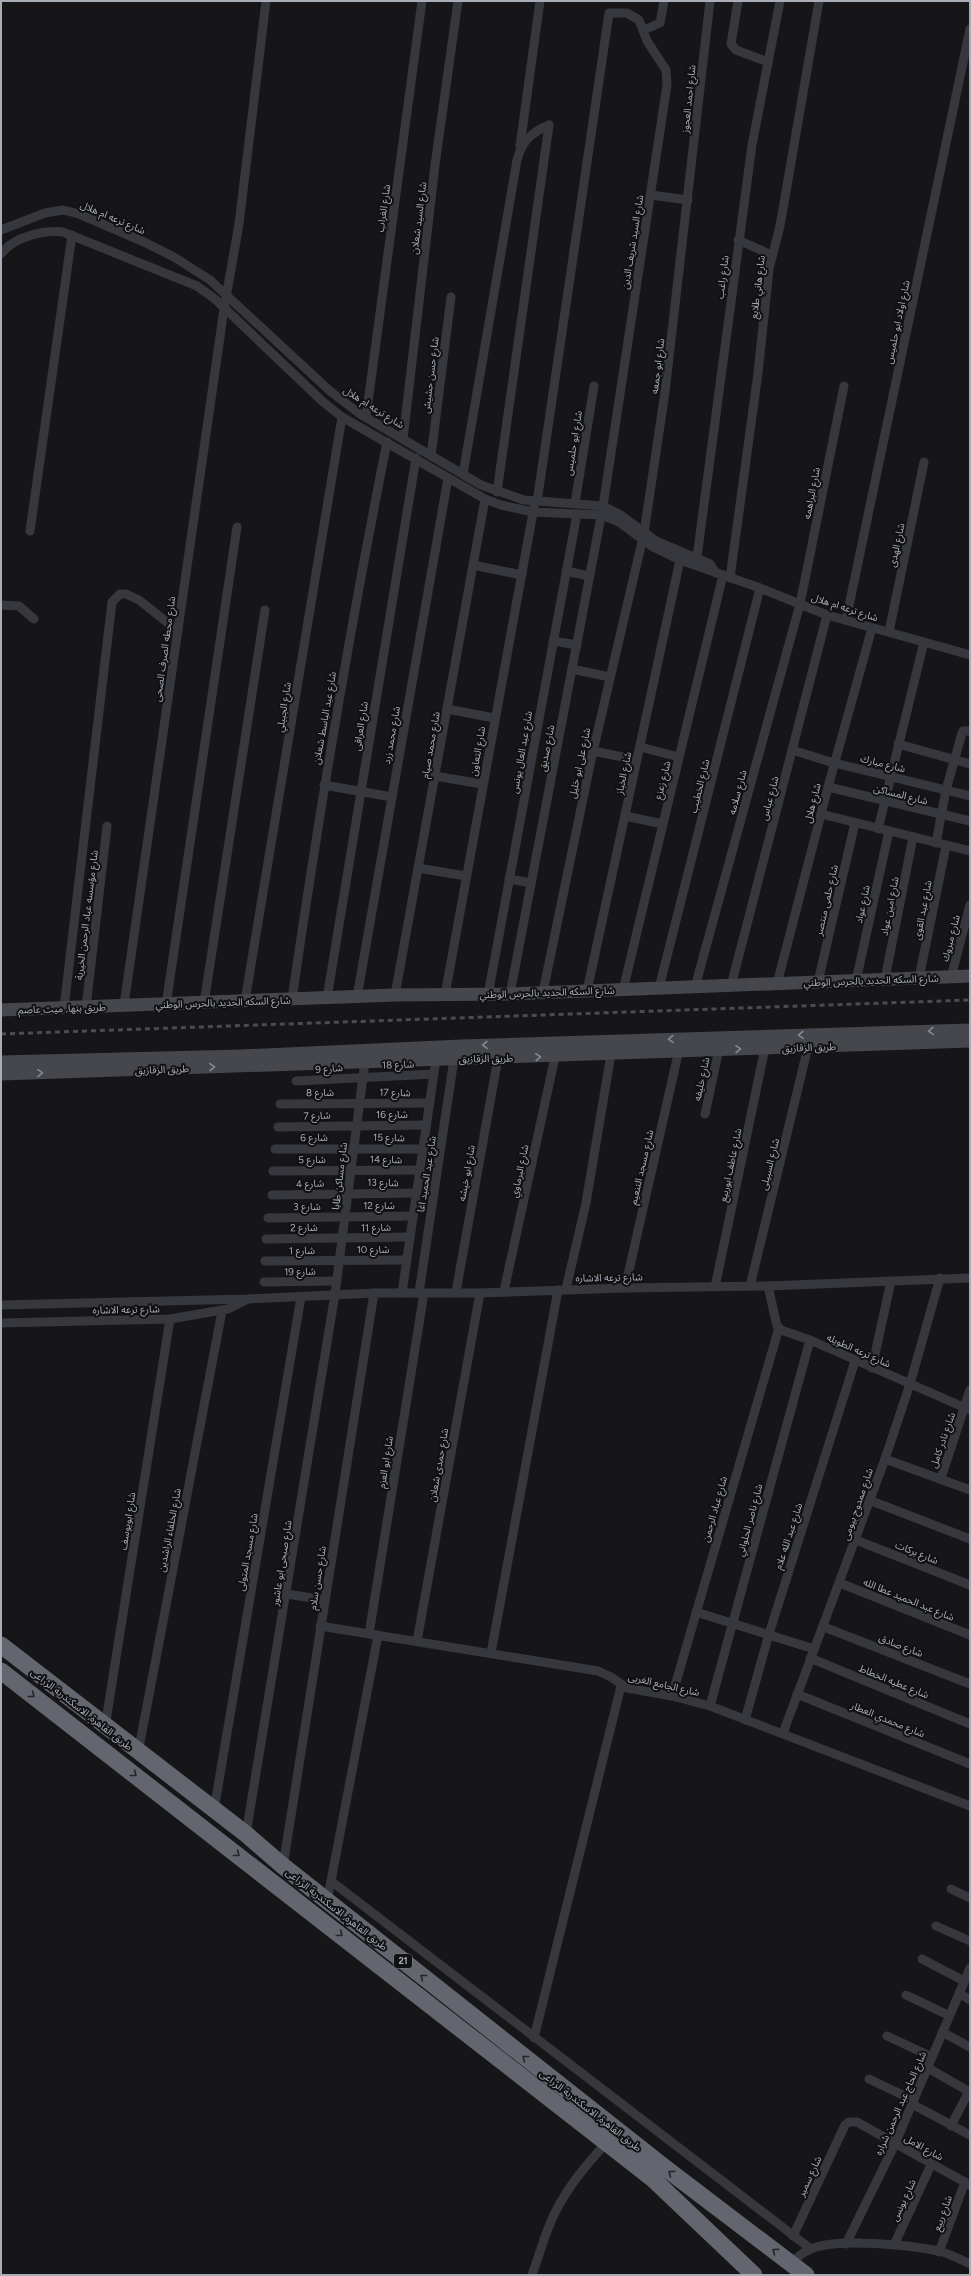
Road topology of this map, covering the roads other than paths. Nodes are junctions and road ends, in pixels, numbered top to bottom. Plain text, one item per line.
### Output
1 (266, 1) edge
2 (422, 1) edge
3 (458, 1) edge
4 (540, 1) edge
5 (664, 1) edge
6 (710, 1) edge
7 (738, 1) edge
8 (780, 1) edge
9 (819, 1) edge
10 (609, 13) joint
11 (970, 29) edge
12 (644, 30) junction
13 (768, 62) junction
14 (520, 149) junction
15 (651, 195) junction
16 (688, 200) junction
17 (1, 230) edge
18 (72, 235) junction
19 (738, 240) junction
20 (1, 254) edge
21 (772, 255) junction
22 (227, 296) junction
23 (451, 297) dead end
24 (224, 309) junction
25 (264, 329) junction
26 (260, 341) junction
27 (594, 386) dead end
28 (844, 386) dead end
29 (342, 417) junction
30 (366, 418) junction
31 (403, 439) junction
32 (387, 442) junction
33 (431, 456) junction
34 (416, 458) junction
35 (924, 462) dead end
36 (463, 474) junction
37 (448, 478) junction
38 (497, 492) junction
39 (485, 499) junction
40 (536, 502) junction
41 (575, 503) junction
42 (603, 511) junction
43 (533, 512) junction
44 (577, 514) junction
45 (237, 527) dead end
46 (30, 531) dead end
47 (643, 536) junction
48 (697, 557) junction
49 (680, 560) junction
50 (473, 565) junction
51 (566, 571) junction
52 (522, 575) junction
53 (723, 575) junction
54 (589, 576) junction
55 (760, 588) junction
56 (800, 604) junction
57 (1, 605) edge
58 (265, 610) dead end
59 (827, 615) junction
60 (34, 619) dead end
61 (846, 620) junction
62 (872, 628) junction
63 (178, 631) junction
64 (889, 632) junction
65 (553, 641) junction
66 (924, 642) junction
67 (577, 645) junction
68 (970, 655) edge
69 (572, 669) junction
70 (610, 676) junction
71 (447, 709) junction
72 (494, 718) junction
73 (970, 731) edge
74 (898, 744) junction
75 (640, 747) junction
76 (792, 750) junction
77 (593, 751) junction
78 (679, 757) junction
79 (637, 760) junction
80 (954, 760) junction
81 (834, 763) junction
82 (970, 764) edge
83 (435, 776) junction
84 (890, 776) junction
85 (482, 784) junction
86 (324, 785) junction
87 (828, 787) junction
88 (946, 790) junction
89 (360, 792) junction
90 (970, 796) edge
91 (392, 797) junction
92 (884, 801) junction
93 (821, 814) junction
94 (941, 815) junction
95 (625, 816) junction
96 (970, 821) edge
97 (855, 823) junction
98 (663, 824) junction
99 (107, 826) dead end
100 (878, 829) junction
101 (889, 831) junction
102 (913, 837) junction
103 (936, 843) junction
104 (946, 846) junction
105 (970, 851) edge
106 (418, 868) junction
107 (466, 876) junction
108 (509, 879) junction
109 (531, 883) junction
110 (970, 905) edge
111 (970, 976) edge
112 (951, 977) junction
113 (919, 978) junction
114 (885, 979) junction
115 (856, 981) junction
116 (818, 982) junction
117 (777, 984) junction
118 (731, 986) junction
119 (694, 987) junction
120 (659, 988) junction
121 (623, 990) junction
122 (587, 991) junction
123 (543, 992) junction
124 (510, 994) junction
125 (395, 995) junction
126 (445, 995) junction
127 (488, 995) junction
128 (357, 997) junction
129 (327, 998) junction
130 (292, 999) junction
131 (245, 1001) junction
132 (204, 1003) junction
133 (124, 1005) junction
134 (166, 1005) junction
135 (86, 1007) junction
136 (64, 1008) junction
137 (1, 1010) edge
138 (970, 1030) edge
139 (970, 1041) edge
140 (808, 1047) junction
141 (765, 1048) junction
142 (719, 1049) junction
143 (679, 1050) junction
144 (611, 1054) junction
145 (459, 1055) junction
146 (555, 1057) junction
147 (498, 1058) junction
148 (436, 1059) junction
149 (365, 1061) junction
150 (1, 1062) edge
151 (1, 1074) edge
152 (434, 1074) junction
153 (363, 1077) junction
154 (296, 1081) dead end
155 (360, 1103) junction
156 (430, 1103) junction
157 (280, 1104) dead end
158 (705, 1114) dead end
159 (357, 1125) junction
160 (426, 1125) junction
161 (278, 1127) dead end
162 (354, 1148) junction
163 (275, 1149) dead end
164 (423, 1149) junction
165 (351, 1170) junction
166 (420, 1170) junction
167 (273, 1171) dead end
168 (348, 1193) junction
169 (416, 1193) junction
170 (272, 1195) dead end
171 (346, 1216) junction
172 (413, 1216) junction
173 (268, 1218) dead end
174 (410, 1237) junction
175 (343, 1238) junction
176 (266, 1239) dead end
177 (340, 1260) junction
178 (407, 1260) junction
179 (265, 1261) dead end
180 (940, 1278) junction
181 (970, 1278) edge
182 (337, 1281) junction
183 (890, 1281) junction
184 (264, 1282) dead end
185 (750, 1286) junction
186 (768, 1286) junction
187 (715, 1287) junction
188 (625, 1288) junction
189 (562, 1289) junction
190 (504, 1291) junction
191 (456, 1292) junction
192 (374, 1293) junction
193 (402, 1293) junction
194 (421, 1293) junction
195 (480, 1293) junction
196 (335, 1294) junction
197 (301, 1297) junction
198 (248, 1299) junction
199 (1, 1305) edge
200 (222, 1311) junction
201 (170, 1319) junction
202 (1, 1323) edge
203 (779, 1328) junction
204 (810, 1340) junction
205 (855, 1361) junction
206 (872, 1368) junction
207 (910, 1384) junction
208 (970, 1390) edge
209 (968, 1409) edge
210 (885, 1459) junction
211 (940, 1478) junction
212 (970, 1490) edge
213 (870, 1500) junction
214 (970, 1539) edge
215 (856, 1540) junction
216 (840, 1583) junction
217 (970, 1585) edge
218 (287, 1594) junction
219 (324, 1600) junction
220 (696, 1612) junction
221 (732, 1623) junction
222 (320, 1626) junction
223 (824, 1627) junction
224 (373, 1634) junction
225 (769, 1634) junction
226 (970, 1635) edge
227 (417, 1641) junction
228 (1, 1645) edge
229 (491, 1653) junction
230 (812, 1654) junction
231 (1, 1670) edge
232 (970, 1684) edge
233 (621, 1686) junction
234 (797, 1694) junction
235 (672, 1696) junction
236 (710, 1706) junction
237 (745, 1720) junction
238 (970, 1724) edge
239 (105, 1727) junction
240 (783, 1733) junction
241 (138, 1753) junction
242 (970, 1764) edge
243 (970, 1806) edge
244 (214, 1810) junction
245 (246, 1834) junction
246 (283, 1866) junction
247 (331, 1881) junction
248 (951, 1889) dead end
249 (970, 1898) edge
250 (327, 1901) junction
251 (936, 1926) dead end
252 (970, 1941) edge
253 (922, 1959) dead end
254 (970, 1968) edge
255 (964, 1981) junction
256 (959, 1994) junction
257 (906, 1995) dead end
258 (970, 2000) edge
259 (948, 2015) junction
260 (942, 2032) junction
261 (886, 2036) dead end
262 (534, 2038) junction
263 (970, 2047) edge
264 (932, 2057) junction
265 (928, 2068) junction
266 (869, 2079) dead end
267 (970, 2092) edge
268 (913, 2102) junction
269 (846, 2125) joint
270 (951, 2126) junction
271 (970, 2135) edge
272 (606, 2143) junction
273 (895, 2144) junction
274 (931, 2165) junction
275 (967, 2184) edge
276 (793, 2236) junction
277 (846, 2244) junction
278 (894, 2245) junction
279 (811, 2249) junction
280 (939, 2252) junction
281 (790, 2263) junction
282 (970, 2264) edge
283 (532, 2275) edge
284 (754, 2275) edge
285 (806, 2275) edge

1 - 22 street, شارع محطه الصرف الصحى
2 - 30 street, شارع الغراب
3 - 31 street, شارع السيد شعلان
4 - 14 street
5 - 12 street
6 - 16 street, شارع احمد العجوز
7 - 13 street
8 - 13 street, شارع راغب
9 - 21 street, شارع هاني طلايع
10 - 12 street, شارع السيد شريف الدين
10 - 40 street, شارع التعاون
11 - 61 street, شارع اولاد ابو حلميس
12 - 15 street, شارع السيد شريف الدين
13 - 19 street, شارع راغب
14 - 36 street
14 - 38 street
15 - 16 street
15 - 42 street, شارع السيد شريف الدين
16 - 47 street, شارع ابو جمعه
17 - 22 street, شارع ترعه ام هلال
18 - 20 street, شارع ترعه ام هلال
18 - 24 street, شارع ترعه ام هلال
18 - 46 street
19 - 21 street
19 - 48 street, شارع راغب
21 - 53 street, شارع هاني طلايع
22 - 24 street, شارع محطه الصرف الصحى
22 - 25 street, شارع ترعه ام هلال
23 - 33 street, شارع حسن حشيش
24 - 26 street, شارع ترعه ام هلال
24 - 63 street, شارع محطه الصرف الصحى
25 - 26 street
25 - 30 street, شارع ترعه ام هلال
26 - 29 street, شارع ترعه ام هلال
27 - 41 street, شارع ابو حلميس
28 - 56 street, شارع البراهمه
29 - 32 street, شارع ترعه ام هلال
29 - 131 street, شارع الجبيلي
30 - 31 street, شارع ترعه ام هلال
31 - 33 street, شارع ترعه ام هلال
32 - 34 street, شارع ترعه ام هلال
32 - 86 street, شارع عبد الباسط شعلان
33 - 36 street, شارع ترعه ام هلال
34 - 37 street, شارع ترعه ام هلال
34 - 89 street, شارع العراقى
35 - 64 street, شارع الهدى
36 - 38 street, شارع ترعه ام هلال
37 - 39 street, شارع ترعه ام هلال
37 - 91 street, شارع محمد زرد
38 - 40 street, شارع ترعه ام هلال
39 - 43 street, شارع ترعه ام هلال
39 - 50 street, شارع محمد صيام
40 - 41 street, شارع ترعه ام هلال
40 - 43 street, شارع التعاون
41 - 42 street, شارع ترعه ام هلال
42 - 44 street, شارع ترعه ام هلال
42 - 47 street, شارع ترعه ام هلال
42 - 54 street, شارع صديق
43 - 44 street, شارع ترعه ام هلال
43 - 52 street, شارع التعاون
44 - 51 street, شارع عبد العال يونس
45 - 134 street
47 - 48 street, شارع ترعه ام هلال
47 - 49 street, شارع ترعه ام هلال
47 - 70 street, شارع على ابو خليل
48 - 53 street, شارع ترعه ام هلال
49 - 53 street, شارع ترعه ام هلال
49 - 75 street, شارع الخباز
50 - 52 street
50 - 71 street, شارع محمد صيام
51 - 54 street
51 - 65 street, شارع عبد العال يونس
52 - 72 street, شارع التعاون
53 - 55 street, شارع ترعه ام هلال
53 - 78 street, شارع زعزع
54 - 67 street, شارع صديق
55 - 56 street, شارع ترعه ام هلال
55 - 120 street, شارع الخطيب
56 - 59 street, شارع ترعه ام هلال
56 - 119 street, شارع سلامه
57 - 60 street
58 - 132 street
59 - 61 street, شارع ترعه ام هلال
59 - 76 street, شارع عباس
61 - 62 street, شارع ترعه ام هلال
62 - 64 street, شارع ترعه ام هلال
62 - 81 street, شارع هلال
63 - 133 street, شارع محطه الصرف الصحى
63 - 136 street
64 - 66 street, شارع ترعه ام هلال
65 - 67 street
65 - 108 street, شارع عبد العال يونس
66 - 68 street, شارع ترعه ام هلال
66 - 74 street
67 - 69 street, شارع صديق
69 - 70 street
69 - 109 street, شارع صديق
70 - 77 street, شارع على ابو خليل
71 - 72 street
71 - 83 street, شارع محمد صيام
72 - 85 street, شارع التعاون
73 - 80 street
74 - 80 street
74 - 84 street
75 - 78 street
75 - 79 street, شارع الخباز
76 - 81 street, شارع مبارك
76 - 118 street, شارع عباس
77 - 79 street
77 - 123 street, شارع على ابو خليل
78 - 98 street, شارع زعزع
79 - 95 street, شارع الخباز
80 - 82 street
80 - 88 street
81 - 84 street, شارع مبارك
81 - 87 street, شارع هلال
83 - 85 street
83 - 106 street, شارع محمد صيام
84 - 88 street, شارع مبارك
84 - 92 street
85 - 107 street, شارع التعاون
86 - 89 street
86 - 130 street, شارع عبد الباسط شعلان
87 - 92 street, شارع المساكن
87 - 93 street, شارع هلال
88 - 90 street, شارع مبارك
88 - 94 street
89 - 91 street
89 - 129 street, شارع العراقى
91 - 128 street, شارع محمد زرد
92 - 94 street, شارع المساكن
92 - 100 street
93 - 97 street
93 - 117 street, شارع هلال
94 - 96 street, شارع المساكن
94 - 103 street
95 - 98 street
95 - 122 street, شارع الخباز
97 - 100 street
97 - 116 street, شارع حلمى منتصر
98 - 121 street, شارع زعزع
99 - 135 street, شارع مؤسسه عباد الرحمن الخيرية
100 - 101 street
101 - 102 street
101 - 115 street, شارع عواد
102 - 103 street
102 - 114 street, شارع امين عواد
103 - 104 street
104 - 105 street
104 - 113 street, شارع عبد القوى
106 - 107 street
106 - 125 street, شارع محمد صيام
107 - 126 street, شارع التعاون
108 - 109 street
108 - 127 street, شارع عبد العال يونس
109 - 124 street, شارع صديق
110 - 112 street, شارع مبروك
111 - 112 main road, شارع السكه الحديد بالحرس الوطني
112 - 113 main road, شارع السكه الحديد بالحرس الوطني
113 - 114 main road, شارع السكه الحديد بالحرس الوطني
114 - 115 main road, شارع السكه الحديد بالحرس الوطني
115 - 116 main road, شارع السكه الحديد بالحرس الوطني
116 - 117 main road, شارع السكه الحديد بالحرس الوطني
117 - 118 main road, شارع السكه الحديد بالحرس الوطني
118 - 119 main road, شارع السكه الحديد بالحرس الوطني
119 - 120 main road, شارع السكه الحديد بالحرس الوطني
120 - 121 main road, شارع السكه الحديد بالحرس الوطني
121 - 122 main road, شارع السكه الحديد بالحرس الوطني
122 - 123 main road, شارع السكه الحديد بالحرس الوطني
123 - 124 main road, شارع السكه الحديد بالحرس الوطني
124 - 127 main road, شارع السكه الحديد بالحرس الوطني
125 - 126 main road, شارع السكه الحديد بالحرس الوطني
125 - 128 main road, شارع السكه الحديد بالحرس الوطني
126 - 127 main road, شارع السكه الحديد بالحرس الوطني
128 - 129 main road, شارع السكه الحديد بالحرس الوطني
129 - 130 main road, شارع السكه الحديد بالحرس الوطني
130 - 131 main road, شارع السكه الحديد بالحرس الوطني
131 - 132 main road, شارع السكه الحديد بالحرس الوطني
132 - 134 main road, شارع السكه الحديد بالحرس الوطني
133 - 134 main road, شارع السكه الحديد بالحرس الوطني
133 - 135 main road, طريق بنها, ميت عاصم
135 - 136 main road, طريق بنها, ميت عاصم
136 - 137 main road, طريق بنها, ميت عاصم
138 -> 145 main road, طريق الزقازيق
139 - 140 main road, طريق الزقازيق
140 - 141 main road, طريق الزقازيق
140 - 185 street, شارع السبيلى
142 -> 141 main road, طريق الزقازيق
141 - 187 street, شارع عاطف ابوربيع
142 - 143 main road, طريق الزقازيق
142 - 158 street, شارع خليفه
143 - 144 main road, طريق الزقازيق
143 - 188 street, شارع مسجد التنعيم
144 - 146 main road, طريق الزقازيق
144 - 189 street
145 - 147 main road, طريق الزقازيق
145 - 148 main road, طريق الزقازيق
145 - 150 main road, طريق الزقازيق
145 - 194 street, شارع عبد الحميد اغا
147 -> 146 main road, طريق الزقازيق
146 - 190 street, شارع البرماوي
147 - 191 street, شارع ابو خيشه
148 - 149 main road, طريق الزقازيق
148 - 152 street
151 -> 149 main road, طريق الزقازيق
149 - 153 street, شارع مساكن طابا
152 - 153 street, شارع 18
152 - 156 street
153 - 154 street, شارع 9
153 - 155 street, شارع مساكن طابا
155 - 156 street, شارع 17
155 - 157 street, شارع 8
155 - 159 street, شارع مساكن طابا
156 - 160 street
159 - 160 street, شارع 16
159 - 161 street, شارع 7
159 - 162 street, شارع مساكن طابا
160 - 164 street
162 - 163 street, شارع 6
162 - 164 street, شارع 15
162 - 165 street, شارع مساكن طابا
164 - 166 street
165 - 166 street, شارع 14
165 - 167 street, شارع 5
165 - 168 street, شارع مساكن طابا
166 - 169 street
168 - 169 street, شارع 13
168 - 170 street, شارع 4
168 - 171 street, شارع مساكن طابا
169 - 172 street
171 - 172 street, شارع 12
171 - 173 street, شارع 3
171 - 175 street, شارع مساكن طابا
172 - 174 street
174 - 175 street, شارع 11
174 - 178 street
175 - 176 street, شارع 2
175 - 177 street, شارع مساكن طابا
177 - 178 street, شارع 10
177 - 179 street, شارع 1
177 - 182 street, شارع مساكن طابا
178 - 193 street
180 - 181 street, شارع ترعه الاشاره
180 - 183 street, شارع ترعه الاشاره
180 - 207 street, شارع ممدوح بيومى
182 - 184 street, شارع 19
182 - 196 street, شارع مساكن طابا
183 - 186 street, شارع ترعه الاشاره
183 - 206 street
185 - 186 street, شارع ترعه الاشاره
185 - 187 street, شارع ترعه الاشاره
186 - 203 street
187 - 188 street, شارع ترعه الاشاره
188 - 189 street, شارع ترعه الاشاره
189 - 190 street, شارع ترعه الاشاره
189 - 229 street
190 - 195 street, شارع ترعه الاشاره
191 - 194 street, شارع ترعه الاشاره
191 - 195 street, شارع ترعه الاشاره
192 - 193 street, شارع ترعه الاشاره
192 - 196 street, شارع ترعه الاشاره
192 - 219 street, شارع حسن سلام
193 - 194 street, شارع ترعه الاشاره
194 - 224 street, شارع ابو العزم
195 - 227 street, شارع حمدى شعلان
196 - 197 street, شارع ترعه الاشاره
196 - 218 street, شارع صبحى ابو عاشور
197 - 198 street, شارع ترعه الاشاره
197 - 244 street, شارع مسجد المتولى
198 - 199 street, شارع ترعه الاشاره
198 - 200 street, شارع ترعه الاشاره
200 - 201 street, شارع ترعه الاشاره
200 - 241 street, شارع الخلفاء الراشدين
201 - 202 street, شارع ترعه الاشاره
201 - 239 street, شارع ابويوسف
203 - 204 street, شارع ترعه الطويله
203 - 220 street, شارع عباد الرحمن
204 - 205 street, شارع ترعه الطويله
204 - 221 street, شارع ناصر الحلواني
205 - 206 street, شارع ترعه الطويله
205 - 225 street, شارع عبد الله علام
206 - 207 street, شارع ترعه الطويله
207 - 209 street, شارع ترعه الطويله
207 - 210 street, شارع ممدوح بيومى
208 - 209 street, شارع نادر كامل
209 - 211 street, شارع نادر كامل
210 - 211 street
210 - 213 street, شارع ممدوح بيومى
211 - 212 street
213 - 214 street
213 - 215 street, شارع ممدوح بيومى
215 - 216 street, شارع ممدوح بيومى
215 - 217 street, شارع بركات
216 - 223 street, شارع ممدوح بيومى
216 - 226 street, شارع عبد الحميد عطا الله
218 - 219 street
218 - 245 street, شارع صبحى ابو عاشور
219 - 222 street, شارع حسن سلام
220 - 221 street, شارع عطيه الخطاط
220 - 235 street, شارع عباد الرحمن
221 - 225 street, شارع عطيه الخطاط
221 - 236 street, شارع ناصر الحلواني
222 - 224 street, شارع الجامع الغربى
222 - 246 street, شارع حسن سلام
223 - 230 street, شارع ممدوح بيومى
223 - 232 street, شارع صادق
224 - 227 street, شارع الجامع الغربى
224 - 247 street, شارع ابو العزم
225 - 230 street, شارع عطيه الخطاط
225 - 237 street, شارع عبد الله علام
227 - 229 street, شارع الجامع الغربى
228 - 239 highway, طريق القاهرة, الاسكندرية الزراعى / 21
229 - 233 street, شارع الجامع الغربى
230 - 234 street, شارع ممدوح بيومى
230 - 238 street, شارع عطيه الخطاط
231 -> 272 highway, طريق القاهرة, الاسكندرية الزراعى / 21
233 - 235 street, شارع الجامع الغربى
233 - 262 street
234 - 240 street, شارع ممدوح بيومى
234 - 242 street, شارع محمدي العطار
235 - 236 street, شارع الجامع الغربى
236 - 237 street, شارع الجامع الغربى
237 - 240 street, شارع الجامع الغربى
239 - 241 highway, طريق القاهرة, الاسكندرية الزراعى / 21
240 - 243 street, شارع الجامع الغربى
241 - 244 highway, طريق القاهرة, الاسكندرية الزراعى / 21
244 - 245 highway, طريق القاهرة, الاسكندرية الزراعى / 21
245 - 246 highway, طريق القاهرة, الاسكندرية الزراعى / 21
246 - 250 highway, طريق القاهرة, الاسكندرية الزراعى / 21
247 - 250 street, شارع ابو العزم
247 - 262 street
248 - 249 street
281 -> 250 highway, طريق القاهرة, الاسكندرية الزراعى / 21
251 - 252 street
253 - 255 street
254 - 255 street, شارع الحاج عبد الرحمن شراره
255 - 256 street, شارع الحاج عبد الرحمن شراره
256 - 258 street
256 - 259 street, شارع الحاج عبد الرحمن شراره
257 - 259 street
259 - 260 street, شارع الحاج عبد الرحمن شراره
260 - 263 street
260 - 264 street, شارع الحاج عبد الرحمن شراره
261 - 264 street
262 - 276 street
264 - 265 street, شارع الحاج عبد الرحمن شراره
265 - 267 street
265 - 268 street, شارع الحاج عبد الرحمن شراره
266 - 268 street
267 - 270 street
268 - 270 street
268 - 273 street, شارع الحاج عبد الرحمن شراره
269 - 273 street, شارع الامل
269 - 276 street, شارع سمير
270 - 271 street
272 - 283 street
272 - 284 highway, طريق القاهرة, الاسكندرية الزراعى / 21
273 - 274 street, شارع الامل
273 - 277 street, شارع الحاج عبد الرحمن شراره
274 - 275 street, شارع الامل
274 - 278 street, شارع يونس
275 - 280 street, شارع ربيع
276 - 279 street
277 - 278 street
277 - 279 street
278 - 280 street
279 - 281 street
280 - 282 street
281 - 285 highway, طريق القاهرة, الاسكندرية الزراعى / 21

